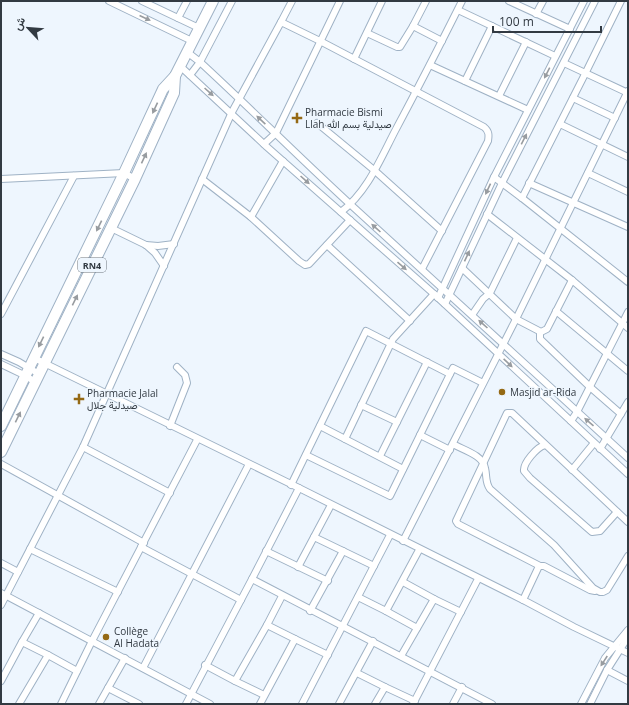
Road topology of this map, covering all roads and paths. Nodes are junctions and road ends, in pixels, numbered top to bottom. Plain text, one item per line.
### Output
1 (109, 1) edge
2 (142, 1) edge
3 (187, 1) edge
4 (212, 1) edge
5 (232, 1) edge
6 (292, 1) edge
7 (340, 1) edge
8 (382, 1) edge
9 (426, 1) edge
10 (462, 1) edge
11 (509, 1) edge
12 (543, 1) edge
13 (584, 1) edge
14 (595, 1) edge
15 (621, 1) edge
16 (458, 10) junction
17 (536, 14) junction
18 (178, 18) junction
19 (281, 22) junction
20 (413, 26) junction
21 (492, 26) junction
22 (198, 28) junction
23 (570, 29) junction
24 (367, 33) junction
25 (192, 41) junction
26 (320, 41) junction
27 (442, 41) junction
28 (526, 42) junction
29 (187, 52) junction
30 (555, 56) junction
31 (354, 59) junction
32 (200, 62) junction
33 (564, 63) junction
34 (430, 65) junction
35 (180, 66) junction
36 (585, 74) junction
37 (190, 75) junction
38 (175, 76) junction
39 (465, 81) junction
40 (416, 92) junction
41 (628, 92) edge
42 (499, 96) junction
43 (573, 98) junction
44 (239, 99) junction
45 (528, 110) junction
46 (232, 112) junction
47 (614, 118) junction
48 (317, 123) dead end
49 (560, 124) junction
50 (276, 133) junction
51 (264, 144) junction
52 (601, 145) junction
53 (628, 157) edge
54 (283, 161) junction
55 (374, 170) junction
56 (124, 173) junction
57 (588, 174) junction
58 (74, 176) junction
59 (494, 177) junction
60 (135, 178) junction
61 (1, 179) edge
62 (202, 179) junction
63 (502, 183) junction
64 (529, 183) junction
65 (628, 192) edge
66 (522, 198) junction
67 (573, 202) junction
68 (350, 204) junction
69 (341, 212) junction
70 (487, 214) junction
71 (251, 217) junction
72 (350, 220) junction
73 (628, 227) edge
74 (111, 228) junction
75 (561, 228) junction
76 (442, 231) junction
77 (517, 238) junction
78 (174, 244) junction
79 (146, 245) junction
80 (327, 245) junction
81 (546, 260) junction
82 (164, 266) junction
83 (462, 268) junction
84 (422, 270) junction
85 (572, 280) junction
86 (628, 282) edge
87 (443, 288) junction
88 (490, 293) junction
89 (450, 294) junction
90 (436, 296) junction
91 (445, 304) junction
92 (556, 311) junction
93 (628, 312) edge
94 (1, 314) edge
95 (472, 315) junction
96 (516, 318) junction
97 (410, 321) junction
98 (623, 323) junction
99 (628, 328) edge
100 (540, 332) junction
101 (391, 343) junction
102 (504, 343) junction
103 (1, 354) edge
104 (498, 354) junction
105 (607, 354) junction
106 (427, 362) junction
107 (44, 363) junction
108 (1, 364) edge
109 (176, 366) dead end
110 (30, 367) junction
111 (628, 371) edge
112 (450, 374) junction
113 (37, 378) junction
114 (483, 383) junction
115 (590, 387) junction
116 (107, 394) junction
117 (628, 402) edge
118 (361, 405) junction
119 (577, 412) junction
120 (621, 414) junction
121 (571, 421) junction
122 (397, 422) junction
123 (1, 426) edge
124 (170, 426) junction
125 (320, 426) junction
126 (420, 435) junction
127 (607, 438) junction
128 (345, 439) junction
129 (198, 440) junction
130 (594, 443) junction
131 (545, 446) junction
132 (82, 447) junction
133 (452, 447) junction
134 (600, 449) junction
135 (1, 452) edge
136 (306, 455) junction
137 (380, 456) junction
138 (628, 458) edge
139 (483, 462) junction
140 (1, 464) edge
141 (249, 464) junction
142 (403, 469) junction
143 (572, 470) junction
144 (628, 474) edge
145 (291, 485) junction
146 (298, 488) junction
147 (170, 493) junction
148 (58, 495) junction
149 (331, 505) junction
150 (617, 512) junction
151 (628, 522) edge
152 (390, 535) junction
153 (314, 537) junction
154 (403, 542) junction
155 (142, 545) junction
156 (30, 549) junction
157 (420, 550) junction
158 (266, 551) junction
159 (343, 552) junction
160 (628, 556) edge
161 (1, 563) edge
162 (374, 566) junction
163 (540, 566) junction
164 (298, 567) junction
165 (18, 572) junction
166 (192, 574) junction
167 (478, 579) junction
168 (252, 580) junction
169 (328, 581) junction
170 (402, 582) junction
171 (597, 591) junction
172 (118, 592) junction
173 (4, 594) edge
174 (282, 596) junction
175 (358, 597) junction
176 (434, 599) junction
177 (241, 600) junction
178 (522, 600) junction
179 (1, 605) edge
180 (310, 611) junction
181 (386, 611) junction
182 (461, 612) junction
183 (38, 613) junction
184 (266, 625) junction
185 (342, 627) junction
186 (417, 628) junction
187 (628, 630) edge
188 (628, 637) edge
189 (295, 639) junction
190 (92, 641) junction
191 (373, 641) junction
192 (22, 642) junction
193 (617, 648) junction
194 (628, 653) edge
195 (328, 654) junction
196 (48, 655) junction
197 (401, 656) junction
198 (124, 658) junction
199 (205, 665) junction
200 (143, 668) junction
201 (607, 670) junction
202 (77, 671) junction
203 (431, 672) junction
204 (357, 673) junction
205 (1, 681) edge
206 (234, 681) junction
207 (628, 681) edge
208 (385, 686) junction
209 (462, 687) junction
210 (108, 688) junction
211 (191, 693) junction
212 (264, 695) junction
213 (414, 702) edge
214 (19, 704) edge
215 (61, 704) edge
216 (99, 704) edge
217 (139, 704) edge
218 (186, 704) edge
219 (210, 704) edge
220 (260, 704) edge
221 (302, 704) edge
222 (339, 704) edge
223 (375, 704) edge
224 (453, 704) edge
225 (492, 704) edge
226 (581, 704) edge
227 (590, 704) edge

1 -> 25 street
2 - 18 street
3 - 18 street
4 - 22 main road, RN4
5 - 32 street
6 - 19 street
7 - 26 street
8 - 24 street
9 - 20 street
10 - 16 street
11 - 17 street
12 - 17 street
13 - 23 street
14 - 33 street
15 - 36 street
16 - 21 street
16 - 27 street
17 - 23 street
18 - 22 street
19 - 26 street
19 - 44 street
20 - 24 street
20 - 27 street
21 - 28 street
21 - 39 street
22 - 25 main road, RN4
23 - 30 street
24 - 31 street
25 - 29 main road, RN4
26 - 31 street
26 - 50 street
27 - 34 street
28 - 30 street
28 - 42 street
29 - 32 street
29 - 35 main road, RN4
30 -> 45 street
31 - 40 street
32 - 37 street
32 - 44 street
33 - 36 street
63 -> 33 street
34 - 39 street
34 - 40 street
35 - 37 street
35 - 38 main road, RN4
36 - 41 street
36 - 43 street
37 -> 46 street
38 -> 56 main road, RN4
60 -> 38 main road, RN4
39 - 42 street
40 - 55 street
40 - 76 street
41 - 47 street
42 - 45 street
43 - 47 street
43 - 49 street
44 - 46 street
50 -> 44 street
45 - 59 street
46 - 51 street
46 - 62 street
47 - 52 street
48 - 55 street
49 - 52 street
49 - 64 street
50 - 51 street
50 - 68 street
51 - 54 street
52 - 53 street
52 - 57 street
54 -> 69 street
54 - 71 street
55 - 68 street
55 - 76 street
56 - 58 street
56 - 60 street
56 -> 110 main road, RN4
57 - 65 street
57 - 67 street
58 - 61 street
58 - 94 street
59 - 63 street
59 -> 87 street
60 - 74 main road, RN4
62 - 71 street
62 - 78 street
63 - 66 street
63 - 70 street
64 - 66 street
64 - 67 street
66 - 75 street
67 - 73 street
67 - 75 street
68 - 69 street
84 -> 68 street
69 - 72 street
70 - 77 street
83 -> 70 street
71 - 80 street
72 - 80 street
72 -> 90 street
74 - 79 street
107 -> 74 main road, RN4
75 - 81 street
75 - 86 street
76 - 84 street
77 - 81 street
77 - 88 street
78 - 79 street
78 - 82 street
79 - 82 street
80 - 97 street
81 - 85 street
81 - 96 street
82 - 116 street
83 - 88 street
83 - 89 street
84 - 87 street
85 - 92 street
85 - 98 street
87 - 89 street
87 - 90 street
88 - 95 street
88 - 96 street
89 - 91 street
89 - 95 street
90 - 91 street
90 - 97 street
91 - 104 street
92 - 100 street
92 - 105 street
93 - 98 street
102 -> 95 street
96 - 100 street
96 - 102 street
97 - 101 street
98 - 99 street
98 - 105 street
100 - 115 street
101 - 106 street
101 - 118 street
101 - 125 street
102 - 104 street
102 - 119 street
103 - 110 street
104 - 114 street
104 -> 121 street
105 - 111 street
105 - 115 street
106 - 112 street
106 - 122 street
107 - 110 street
107 - 113 main road, RN4
107 - 116 street
108 - 110 street
109 - 124 street
110 - 113 street
110 - 123 main road, RN4
112 - 114 street
112 - 126 street
135 -> 113 main road, RN4
114 - 133 street
115 - 119 street
115 - 120 street
116 - 124 street
116 - 132 street
117 - 120 street
118 - 122 street
118 - 128 street
119 - 121 street
127 -> 119 street
120 - 127 street
121 - 130 street
122 - 137 street
124 - 129 street
125 - 128 street
125 - 136 street
126 - 133 street
126 - 142 street
127 - 134 street
127 - 138 street
128 - 137 street
129 - 141 street
129 - 147 street
130 - 134 street
130 - 143 street
131 - 139 street
131 - 143 street
131 - 150 street
132 - 147 street
132 - 148 street
133 - 139 street
133 - 154 street
134 - 144 street
136 - 142 street
136 - 145 street
137 - 142 street
139 - 163 street
139 - 171 street
140 - 148 street
141 - 145 street
141 - 166 street
143 - 150 street
145 - 146 street
146 - 149 street
146 - 158 street
147 - 155 street
148 - 155 street
148 - 156 street
149 - 152 street
149 - 153 street
150 - 151 street
152 - 154 street
152 - 162 street
153 - 159 street
153 - 164 street
154 - 157 street
155 - 166 street
155 - 172 street
156 - 165 street
156 - 172 street
157 - 167 street
157 - 170 street
158 - 164 street
158 - 168 street
159 - 162 street
159 - 169 street
160 - 171 street
161 - 165 street
162 - 175 street
163 - 171 street
163 - 178 street
164 - 169 street
165 - 173 street
166 - 177 street
166 - 200 street
167 - 178 street
167 - 182 street
168 - 174 street
168 - 177 street
169 - 180 street
170 - 176 street
170 - 181 street
172 - 190 street
173 - 179 street
173 - 183 street
174 - 180 street
174 - 184 street
175 - 181 street
175 - 185 street
176 - 182 street
176 - 186 street
177 - 199 street
178 - 193 street
180 - 185 street
181 - 186 street
182 - 203 street
183 - 190 street
183 - 192 street
184 - 189 street
184 - 206 street
185 - 191 street
185 - 195 street
186 - 197 street
187 - 193 street
188 - 193 street
189 - 195 street
189 - 212 street
190 - 198 street
190 - 202 street
191 - 197 street
191 - 204 street
192 - 196 street
192 - 205 street
193 - 194 street
193 - 201 street
193 -> 226 street
195 - 221 street
196 - 202 street
196 - 214 street
197 - 203 street
198 - 200 street
198 - 210 street
199 - 206 street
199 - 211 street
200 - 211 street
201 - 207 street
201 - 227 street
202 - 215 street
203 - 209 street
203 - 213 street
204 - 208 street
204 - 222 street
206 - 212 street
208 - 213 street
208 - 223 street
209 - 224 street
209 - 225 street
210 - 216 street
210 - 217 street
211 - 218 street
211 - 219 street
212 - 220 street

